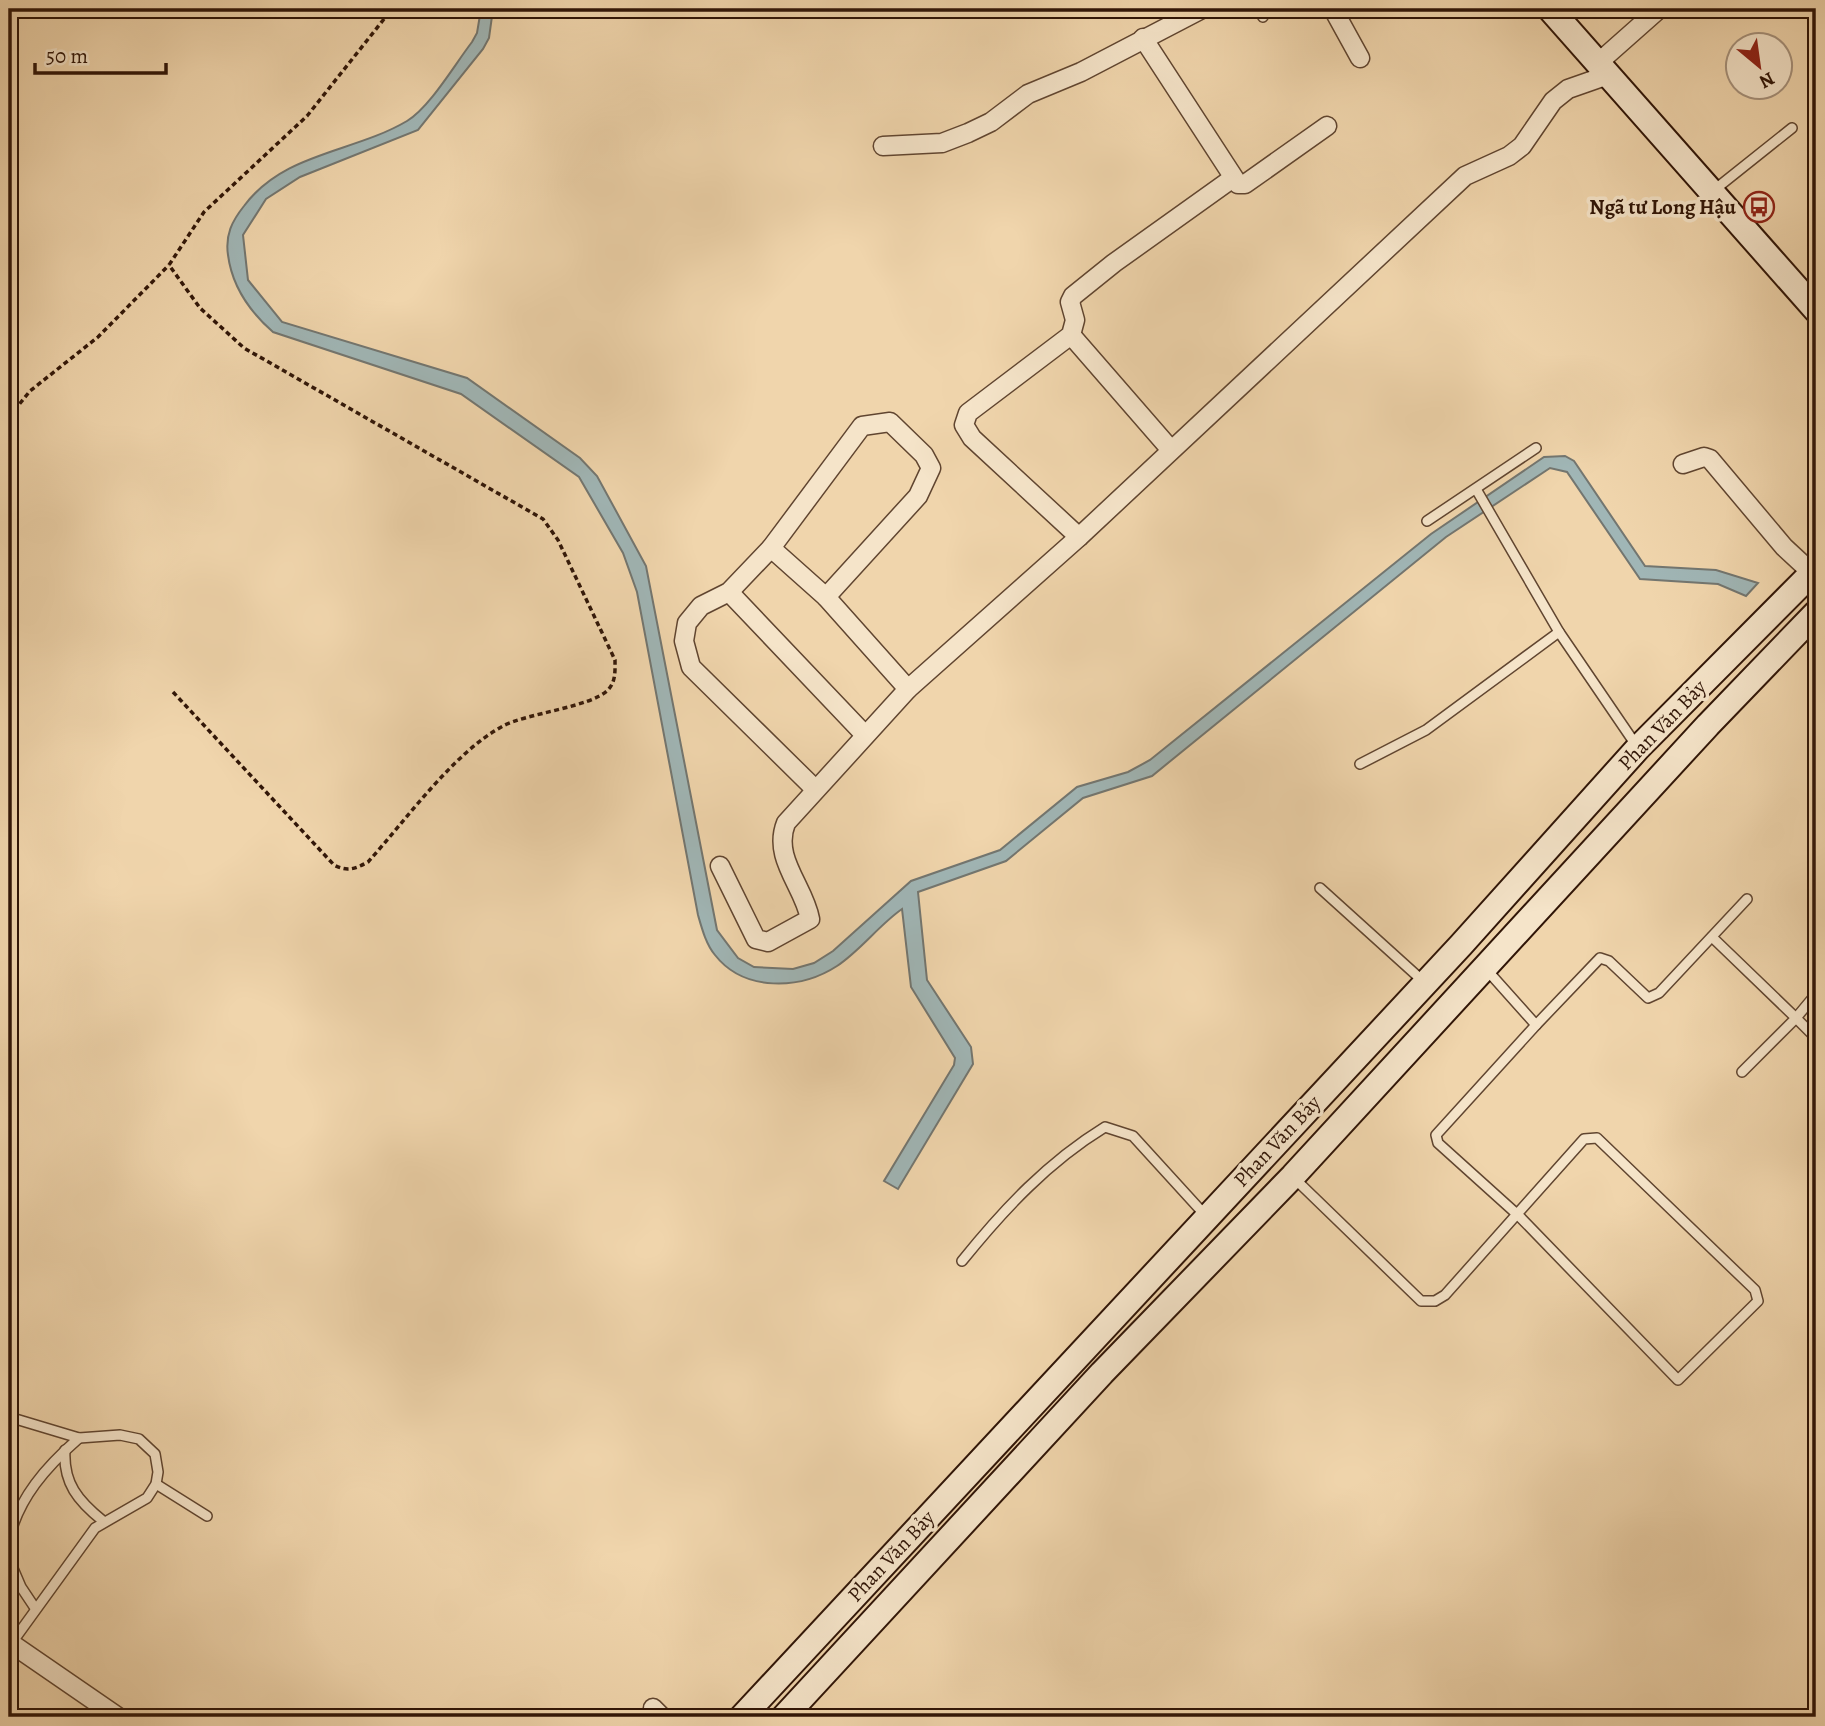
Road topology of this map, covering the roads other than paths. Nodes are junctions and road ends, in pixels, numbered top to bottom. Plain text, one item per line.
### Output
1 (1202, 9) edge
2 (1333, 9) edge
3 (1550, 9) edge
4 (1658, 9) edge
5 (1143, 38) junction
6 (1360, 58) dead end
7 (1603, 69) junction
8 (1328, 126) dead end
9 (1792, 128) dead end
10 (883, 146) dead end
11 (1233, 178) junction
12 (1712, 192) junction
13 (1816, 310) edge
14 (1071, 335) junction
15 (1536, 448) dead end
16 (1171, 450) junction
17 (1684, 464) dead end
18 (1478, 492) junction
19 (1427, 521) dead end
20 (1079, 537) junction
21 (771, 548) junction
22 (1814, 571) edge
23 (729, 592) junction
24 (826, 597) junction
25 (1812, 626) edge
26 (1559, 632) junction
27 (908, 689) junction
28 (865, 735) junction
29 (1638, 748) junction
30 (1360, 764) dead end
31 (815, 789) junction
32 (720, 866) dead end
33 (1320, 888) dead end
34 (1747, 899) dead end
35 (1712, 937) junction
36 (1461, 946) junction
37 (1485, 968) junction
38 (1425, 983) junction
39 (1816, 994) edge
40 (1796, 1018) junction
41 (1536, 1025) junction
42 (1816, 1038) edge
43 (1742, 1072) dead end
44 (1293, 1176) junction
45 (1206, 1216) junction
46 (1519, 1216) junction
47 (962, 1261) dead end
48 (9, 1417) edge
49 (79, 1438) junction
50 (65, 1450) junction
51 (156, 1484) junction
52 (206, 1516) dead end
53 (103, 1521) junction
54 (9, 1540) edge
55 (9, 1559) edge
56 (35, 1608) junction
57 (10, 1643) edge
58 (118, 1717) edge
59 (742, 1717) edge
60 (785, 1717) edge

1 - 5 street
2 - 6 street
3 - 7 main road
4 - 7 street
5 - 10 street
5 - 11 street
7 - 12 main road
7 - 16 street
8 - 11 street
9 - 12 lane
11 - 14 street
12 - 13 main road
14 - 16 street
14 - 20 street
15 - 18 lane
16 - 20 street
17 - 22 street
18 - 19 lane
18 - 26 lane
20 - 27 street
21 - 23 street
21 - 24 street
21 - 24 street
22 - 29 main road, Phan Văn Bảy
23 - 28 street
23 - 31 street
24 - 27 street
25 - 37 main road, Phan Văn Bảy
26 - 29 lane
26 - 30 lane
27 - 28 street
28 - 31 street
29 - 36 main road, Phan Văn Bảy
31 - 32 street
33 - 38 lane
34 - 35 lane
35 - 40 lane
35 - 41 lane
36 - 37 main road
36 - 38 main road, Phan Văn Bảy
37 - 41 lane
37 - 44 main road, Phan Văn Bảy
38 - 45 main road, Phan Văn Bảy
39 - 40 lane
40 - 42 lane
40 - 43 lane
41 - 46 lane
44 - 46 lane
44 - 60 main road, Phan Văn Bảy
45 - 47 lane
45 - 59 main road, Phan Văn Bảy
46 - 46 lane
48 - 49 lane
49 - 50 lane
49 - 51 lane
50 - 53 lane
50 - 54 lane
51 - 52 lane
51 - 53 lane
53 - 56 lane
55 - 56 lane
56 - 57 lane
57 - 58 street

